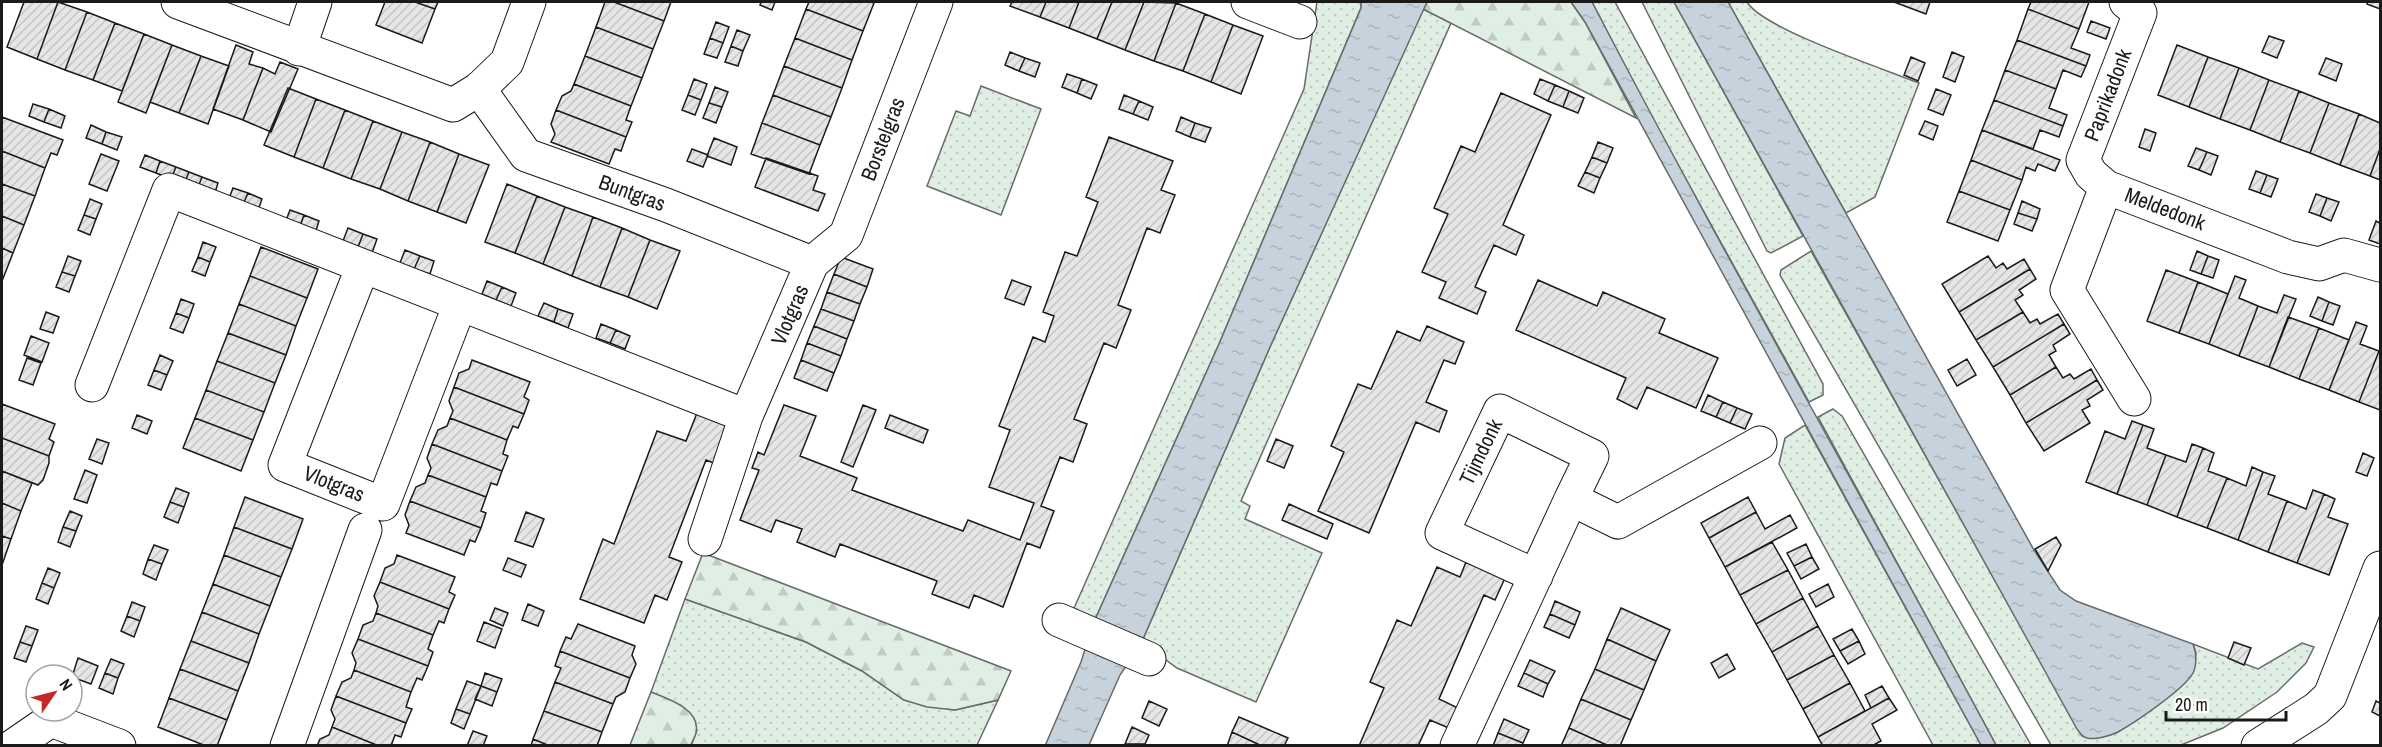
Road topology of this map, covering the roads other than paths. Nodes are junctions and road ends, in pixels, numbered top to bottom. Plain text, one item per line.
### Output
1 (178, 2) edge
2 (315, 2) edge
3 (529, 2) edge
4 (936, 2) edge
5 (1248, 2) edge
6 (2126, 2) edge
7 (1300, 22) dead end
8 (299, 49) junction
9 (479, 89) junction
10 (2106, 187) junction
11 (812, 263) junction
12 (2380, 265) edge
13 (363, 266) junction
14 (460, 304) junction
15 (92, 385) dead end
16 (2134, 399) dead end
17 (746, 416) junction
18 (1760, 443) dead end
19 (1571, 499) junction
20 (365, 530) dead end
21 (705, 539) dead end
22 (1536, 576) junction
23 (2379, 576) edge
24 (1059, 620) dead end
25 (1149, 659) dead end
26 (2259, 743) edge
27 (13, 746) edge
28 (118, 746) edge
29 (287, 746) edge
30 (1457, 746) edge

1 - 8 street
2 - 8 street
3 - 9 street
4 - 11 street, Borstelgras
5 - 7 street
6 - 10 street, Paprikadonk
8 - 9 street
9 - 11 street, Buntgras
10 - 12 street, Meldedonk
10 - 16 street, Meldedonk
11 - 17 street, Vlotgras
13 - 14 street
13 - 14 street, Vlotgras
13 - 15 street
14 - 17 street
17 - 21 street
18 - 19 street
19 - 22 street, Tijmdonk
19 - 22 street, Tijmdonk
20 - 29 street, Vlotgras
22 - 30 street, Tijmdonk
23 - 26 street
24 - 25 street
27 - 28 street

